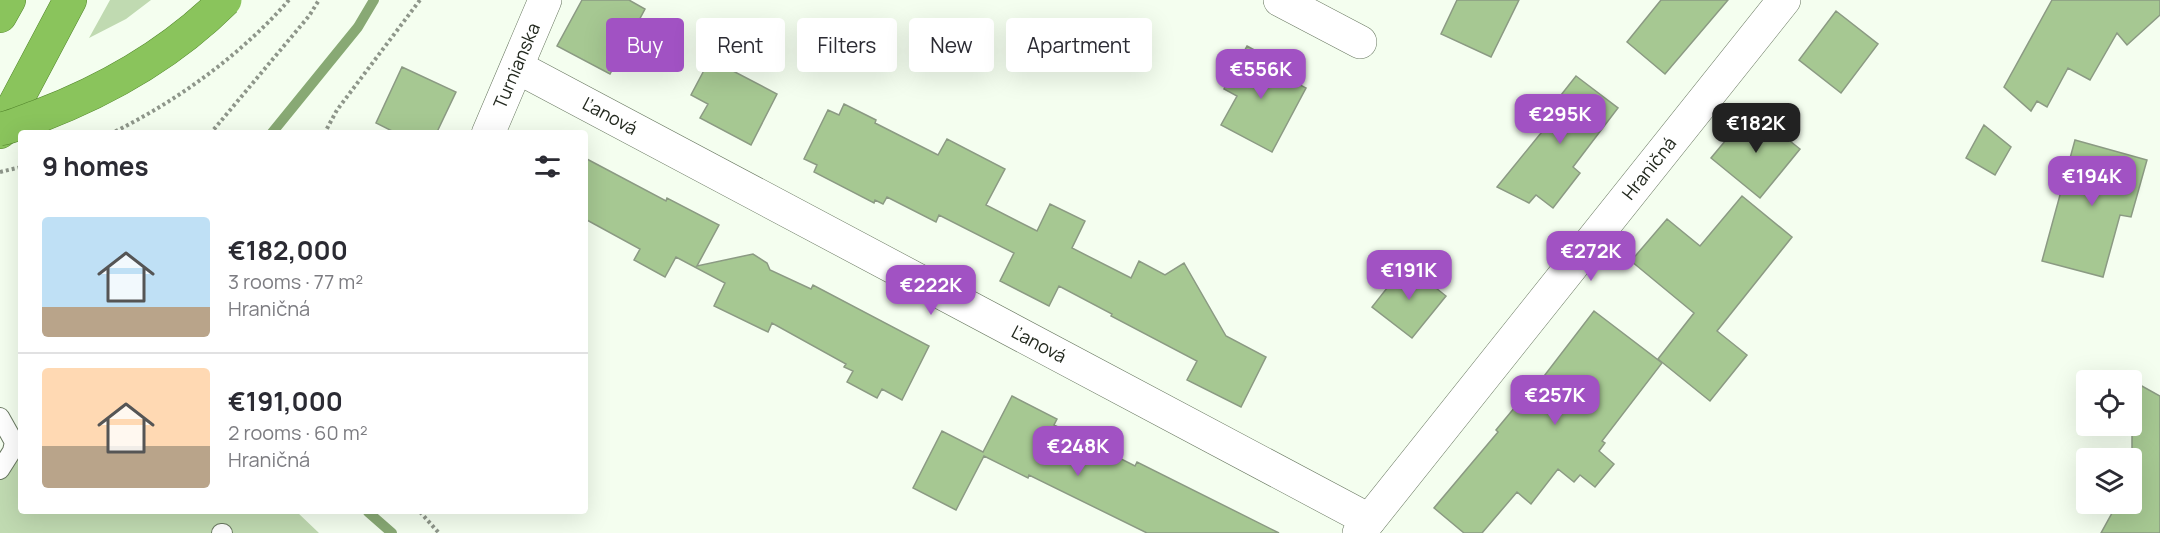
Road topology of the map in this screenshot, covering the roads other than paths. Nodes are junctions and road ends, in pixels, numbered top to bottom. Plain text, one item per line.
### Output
1 (3, 0) edge
2 (9, 0) edge
3 (70, 0) edge
4 (225, 0) edge
5 (545, 0) edge
6 (1280, 0) edge
7 (1784, 0) edge
8 (0, 10) edge
9 (0, 16) edge
10 (1360, 42) dead end
11 (517, 67) junction
12 (490, 130) edge
13 (0, 131) edge
14 (0, 417) edge
15 (0, 470) edge
16 (1364, 527) edge

1 - 8 highway
2 - 9 highway
3 - 13 highway
4 - 13 highway, bridge
5 - 11 street, Turnianska
6 - 10 street
7 - 16 street, Hraničná
11 - 12 street, Turnianska
11 - 16 street, Ľanová
14 - 15 lane

